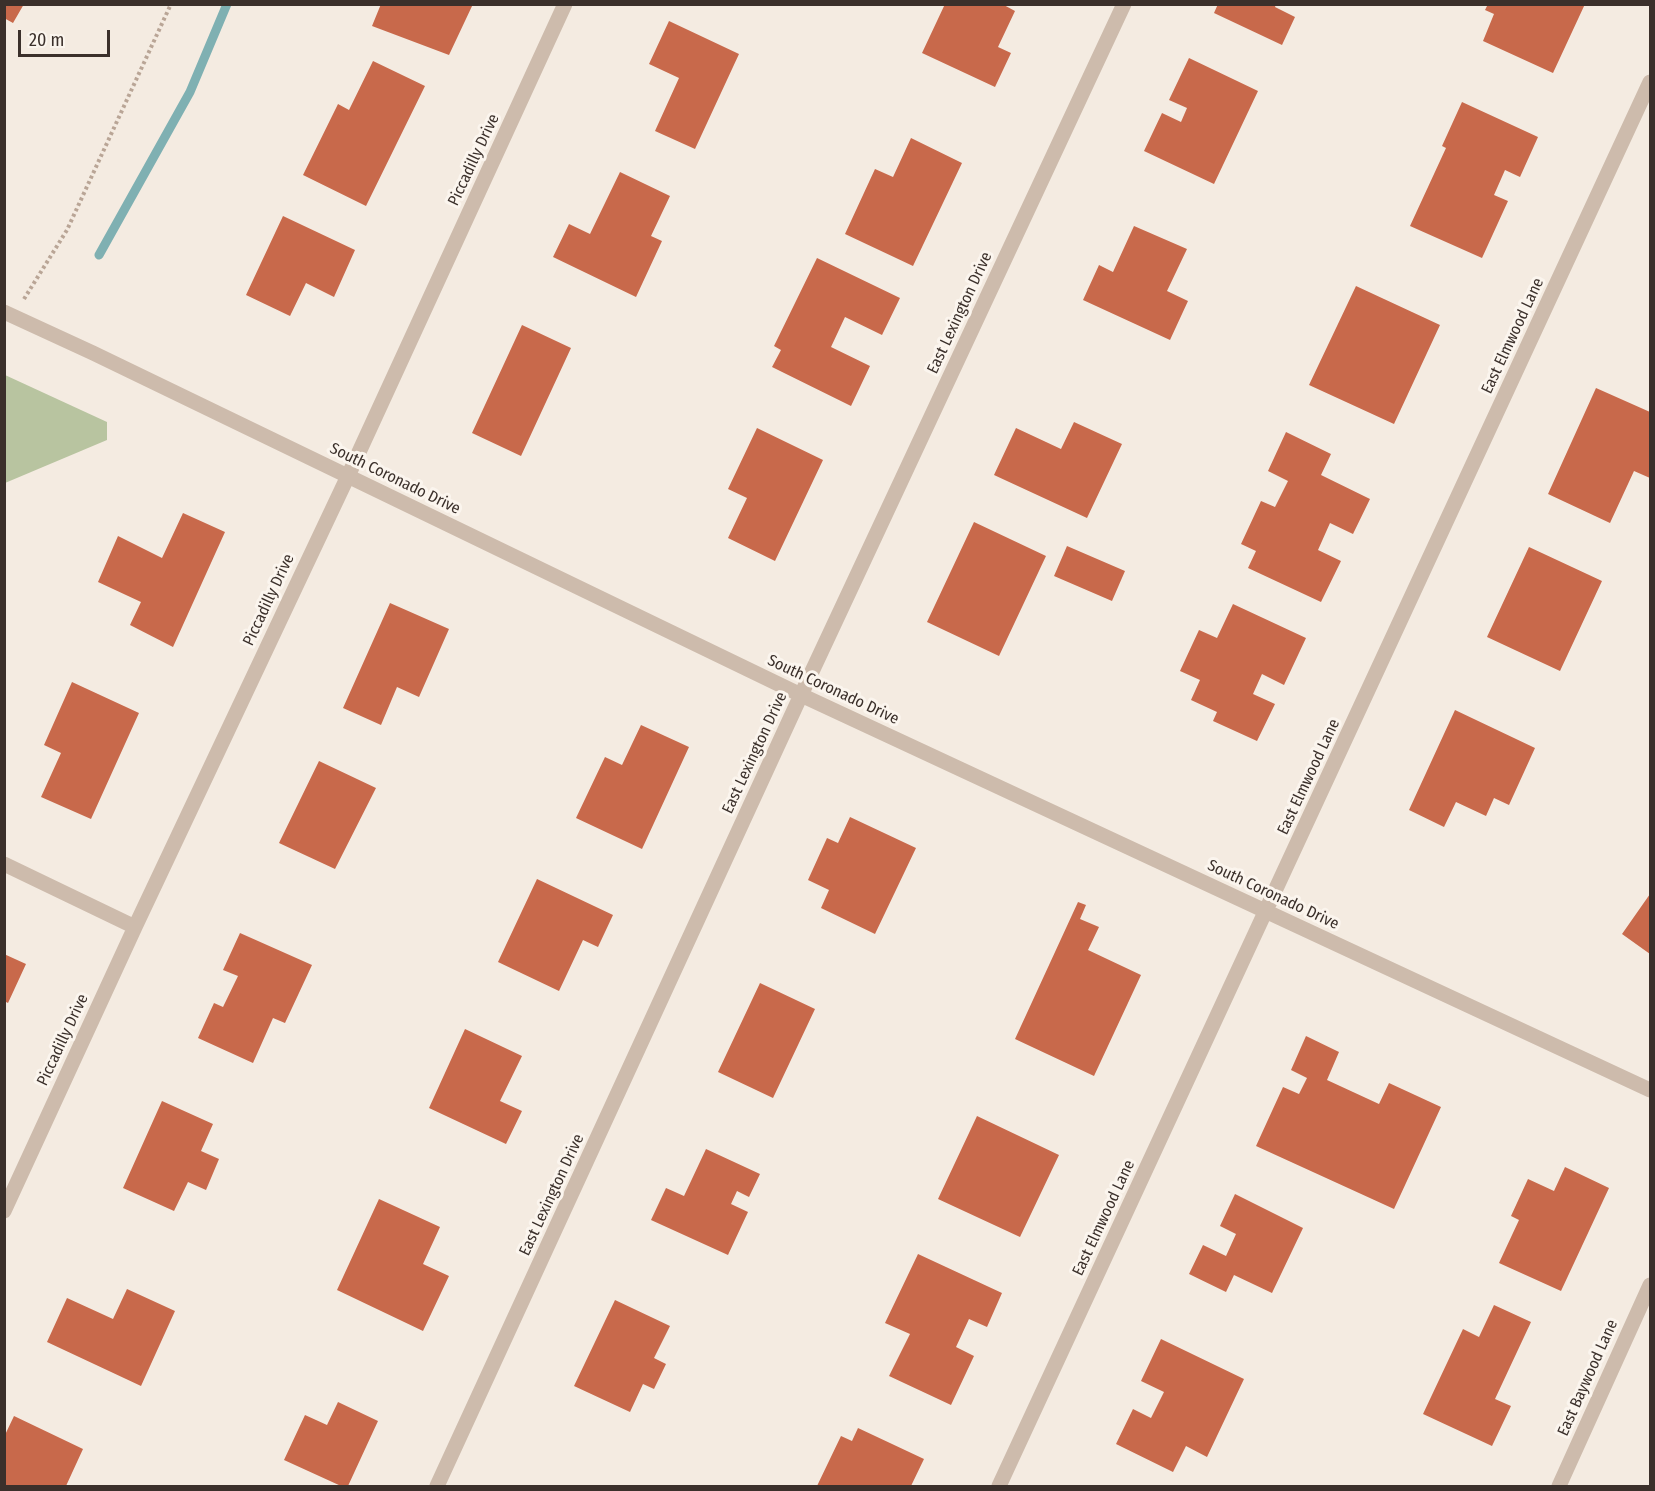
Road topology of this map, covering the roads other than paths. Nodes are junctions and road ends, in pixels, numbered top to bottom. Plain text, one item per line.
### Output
1 (565, 4) edge
2 (1124, 4) edge
3 (1650, 82) edge
4 (9, 314) edge
5 (348, 476) junction
6 (801, 695) junction
7 (4, 864) edge
8 (1266, 912) junction
9 (135, 927) junction
10 (1650, 1090) edge
11 (4, 1211) edge
12 (1650, 1285) edge
13 (437, 1486) edge
14 (999, 1486) edge
15 (1559, 1486) edge

1 - 5 street, Piccadilly Drive
2 - 6 street, East Lexington Drive
3 - 8 street, East Elmwood Lane
4 - 5 street, South Coronado Drive
5 - 6 street, South Coronado Drive
5 - 9 street, Piccadilly Drive
6 - 8 street, South Coronado Drive
6 - 13 street, East Lexington Drive
7 - 9 street
8 - 10 street, South Coronado Drive
8 - 14 street, East Elmwood Lane
9 - 11 street, Piccadilly Drive
12 - 15 street, East Baywood Lane

